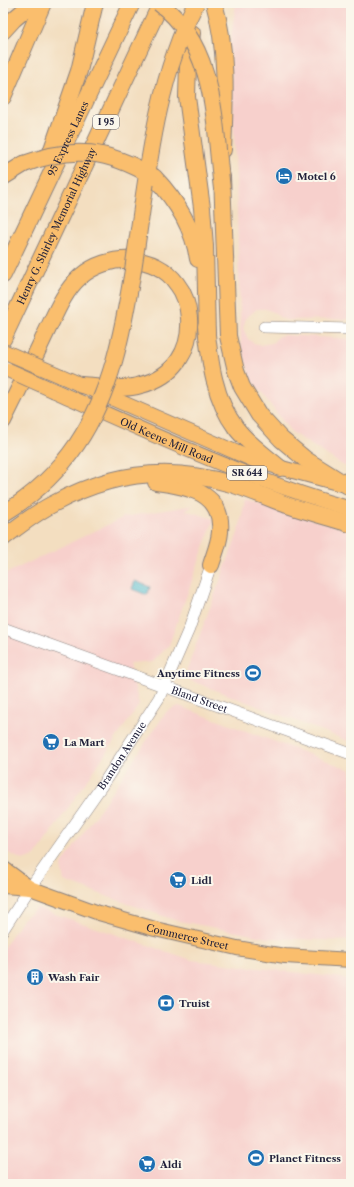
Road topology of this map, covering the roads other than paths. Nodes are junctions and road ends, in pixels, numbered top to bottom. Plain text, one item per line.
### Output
1 (33, 3) edge
2 (43, 3) edge
3 (95, 3) edge
4 (132, 3) edge
5 (160, 3) edge
6 (197, 3) edge
7 (214, 3) edge
8 (3, 31) edge
9 (3, 97) edge
10 (3, 177) edge
11 (222, 189) junction
12 (17, 245) junction
13 (3, 275) edge
14 (264, 327) dead end
15 (351, 329) edge
16 (207, 336) junction
17 (3, 339) edge
18 (3, 351) edge
19 (5, 369) edge
20 (81, 385) junction
21 (3, 421) edge
22 (280, 468) junction
23 (121, 477) junction
24 (350, 486) edge
25 (351, 509) edge
26 (3, 514) edge
27 (351, 524) edge
28 (3, 538) edge
29 (211, 565) joint
30 (3, 628) edge
31 (165, 687) junction
32 (351, 754) edge
33 (3, 868) edge
34 (3, 886) edge
35 (30, 888) junction
36 (3, 930) edge
37 (351, 960) edge

1 - 8 highway
2 - 9 highway
3 - 12 highway
4 - 12 highway, 95 Express Lanes
5 - 11 highway, bridge
5 - 17 highway, Henry G. Shirley Memorial Highway / I 95
6 - 16 highway, bridge
6 - 26 highway, bridge
7 - 11 highway, bridge
10 - 16 highway, bridge
11 - 24 highway
12 - 13 highway, 95 Express Lanes
14 - 15 street
16 - 22 highway
18 - 20 main road, Old Keene Mill Road / SR 644, bridge
19 - 25 main road, Old Keene Mill Road / SR 644, bridge
20 - 21 highway
20 - 22 main road, Old Keene Mill Road / SR 644
22 - 24 main road, Old Keene Mill Road / SR 644
23 - 27 highway
23 - 28 highway
23 - 29 highway
29 - 31 street, Brandon Avenue
30 - 31 street, Bland Street
31 - 32 street, Bland Street
31 - 35 street, Brandon Avenue
33 - 35 main road, Commerce Street
34 - 35 main road, Commerce Street
35 - 36 street, Brandon Avenue
35 - 37 main road, Commerce Street

